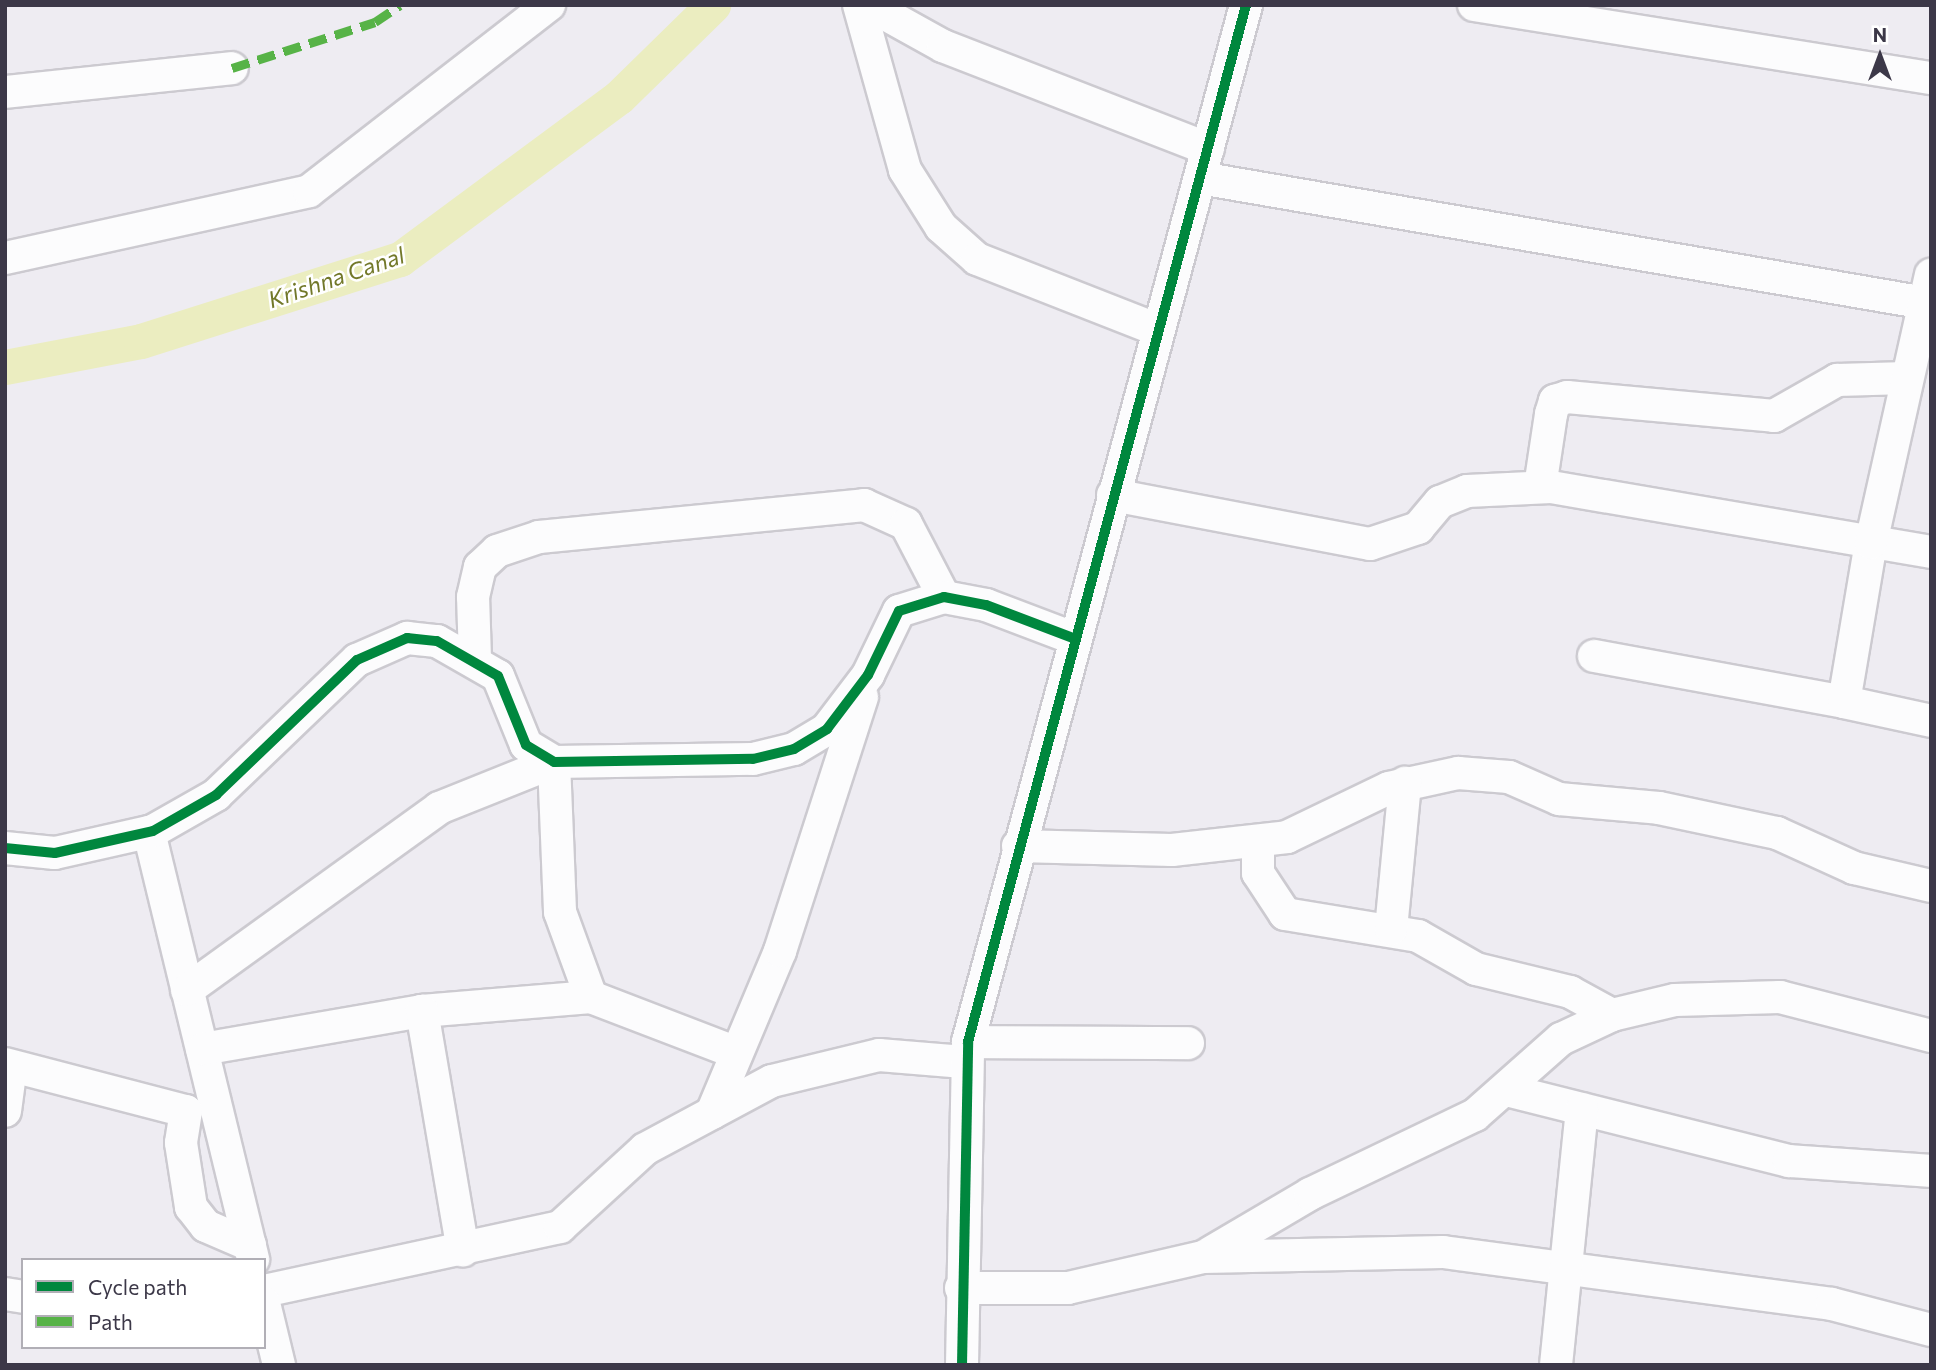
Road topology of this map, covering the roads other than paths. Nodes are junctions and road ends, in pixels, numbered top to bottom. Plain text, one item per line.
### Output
1 (549, 5) edge
2 (859, 5) edge
3 (869, 5) edge
4 (1245, 5) edge
5 (1474, 5) edge
6 (232, 68) dead end
7 (1931, 78) edge
8 (5, 92) edge
9 (1204, 164) junction
10 (5, 258) edge
11 (1928, 294) edge
12 (1158, 330) junction
13 (1907, 379) junction
14 (1539, 487) junction
15 (1113, 495) junction
16 (1871, 543) junction
17 (1931, 552) edge
18 (944, 597) junction
19 (1073, 638) junction
20 (1594, 656) dead end
21 (475, 659) junction
22 (868, 675) junction
23 (1844, 702) junction
24 (1931, 721) edge
25 (554, 762) junction
26 (1405, 783) junction
27 (149, 832) junction
28 (1258, 841) junction
29 (1017, 846) junction
30 (5, 848) edge
31 (1931, 886) edge
32 (1391, 929) junction
33 (187, 990) junction
34 (591, 997) junction
35 (422, 1011) junction
36 (1612, 1015) junction
37 (1931, 1037) edge
38 (1188, 1043) dead end
39 (202, 1049) junction
40 (966, 1052) junction
41 (737, 1053) junction
42 (8, 1065) edge
43 (1506, 1090) junction
44 (1582, 1109) junction
45 (5, 1111) edge
46 (712, 1113) junction
47 (1931, 1171) edge
48 (463, 1251) junction
49 (252, 1253) edge
50 (1203, 1257) junction
51 (1564, 1268) junction
52 (961, 1287) junction
53 (266, 1291) edge
54 (266, 1311) edge
55 (1931, 1330) edge
56 (279, 1365) edge
57 (962, 1365) edge
58 (1556, 1365) edge

1 - 10 street
2 - 12 street
3 - 9 street
4 - 9 street
5 - 7 street
6 - 8 street
9 - 11 street
9 - 12 street
11 - 13 street
12 - 15 street
13 - 14 street
13 - 16 street
14 - 15 street
14 - 16 street
15 - 19 street
16 - 17 street
16 - 23 street
18 - 19 street
18 - 21 street
18 - 22 street
19 - 29 street
20 - 23 street
21 - 25 street
21 - 27 street
22 - 25 street
22 - 41 street
23 - 24 street
25 - 33 street
25 - 34 street
26 - 28 street
26 - 31 street
26 - 32 street
27 - 30 street
27 - 33 street
28 - 29 street
28 - 32 street
29 - 40 street
32 - 36 street
33 - 39 street
34 - 35 street
34 - 41 street
35 - 39 street
35 - 48 street
36 - 37 street
36 - 43 street
38 - 40 street
39 - 49 street
40 - 46 street
40 - 52 street
41 - 46 street
42 - 45 street
42 - 49 street
43 - 44 street
43 - 50 street
44 - 47 street
44 - 51 street
46 - 48 street
48 - 53 street
50 - 51 street
50 - 52 street
51 - 55 street
51 - 58 street
52 - 57 street
54 - 56 street

